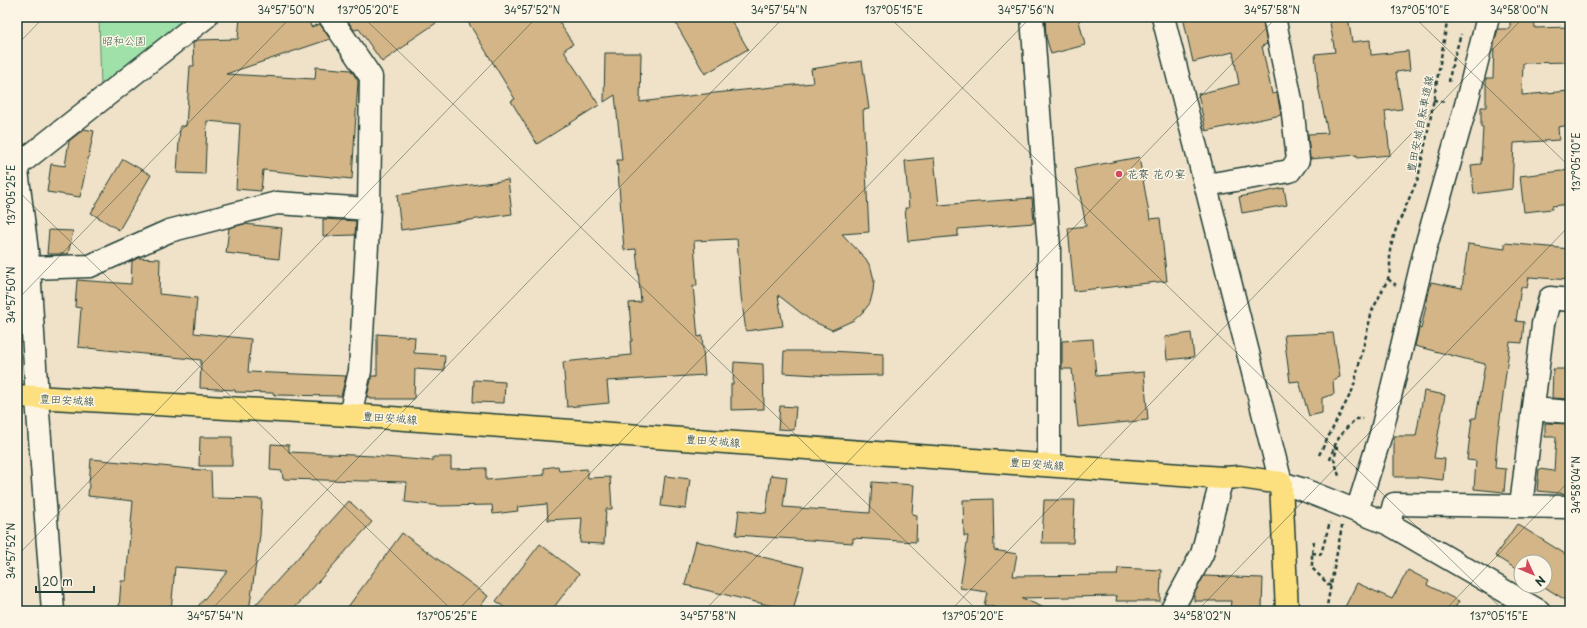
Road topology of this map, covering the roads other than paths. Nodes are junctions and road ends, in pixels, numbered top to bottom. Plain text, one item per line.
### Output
1 (206, 17) edge
2 (330, 17) edge
3 (1032, 17) edge
4 (1163, 17) edge
5 (1274, 17) edge
6 (1488, 17) edge
7 (17, 166) edge
8 (17, 170) edge
9 (1206, 185) junction
10 (369, 210) junction
11 (29, 268) junction
12 (1570, 300) edge
13 (27, 398) edge
14 (1533, 409) junction
15 (1570, 412) edge
16 (350, 415) junction
17 (1049, 465) junction
18 (1222, 478) junction
19 (1281, 483) junction
20 (1521, 506) junction
21 (1570, 507) edge
22 (1350, 519) junction
23 (1389, 524) junction
24 (53, 611) edge
25 (1171, 611) edge
26 (1287, 611) edge
27 (1538, 611) edge

1 - 7 street
2 - 10 street
3 - 17 street
4 - 9 street
5 - 9 street
6 - 22 street
8 - 11 street
9 - 19 street
10 - 11 street
10 - 16 street
11 - 13 street
12 - 14 street
13 - 16 main road, 豊田安城線
13 - 24 street
14 - 15 street
14 - 20 street
16 - 17 main road, 豊田安城線
17 - 18 main road, 豊田安城線
18 - 19 main road, 豊田安城線
18 - 25 street
19 - 22 street
19 - 26 main road
20 - 21 street
20 - 23 street
22 - 23 street
23 - 27 street

